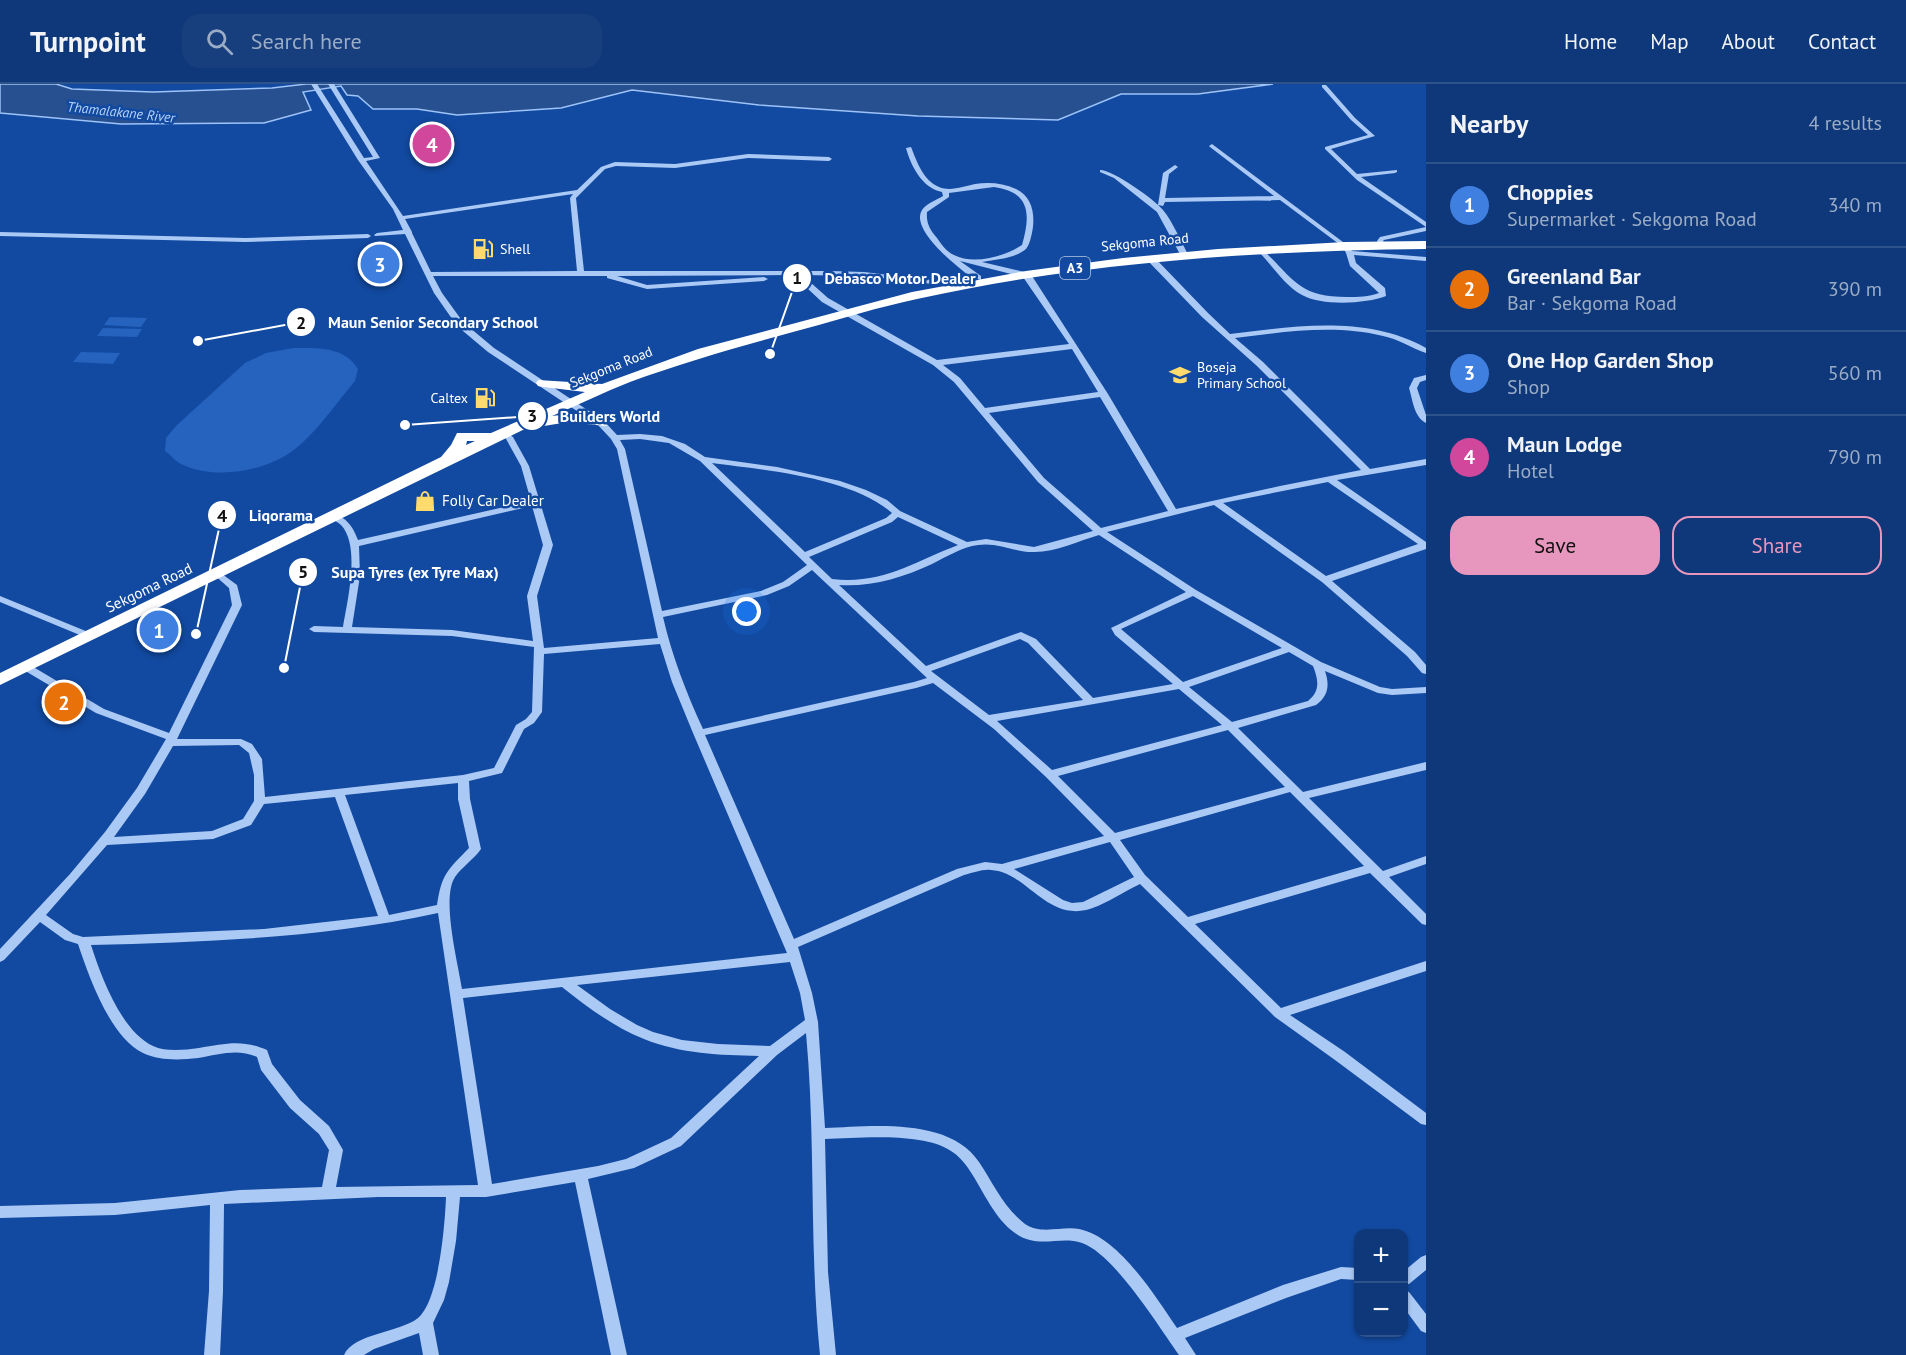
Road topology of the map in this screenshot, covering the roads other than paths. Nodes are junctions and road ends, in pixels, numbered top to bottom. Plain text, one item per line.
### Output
1 (314, 84) edge
2 (331, 84) edge
3 (1333, 84) edge
4 (1212, 146) dead end
5 (909, 148) dead end
6 (780, 150) dead end
7 (748, 156) junction
8 (829, 159) dead end
9 (361, 160) junction
10 (1175, 166) dead end
11 (1102, 171) dead end
12 (1395, 171) dead end
13 (1356, 176) junction
14 (576, 192) junction
15 (945, 192) junction
16 (1282, 198) junction
17 (1162, 200) junction
18 (1160, 211) junction
19 (401, 218) junction
20 (1426, 225) edge
21 (1426, 230) edge
22 (409, 232) junction
23 (0, 234) edge
24 (377, 235) dead end
25 (368, 236) dead end
26 (1383, 246) junction
27 (1425, 246) edge
28 (1260, 250) junction
29 (1348, 250) junction
30 (1185, 256) junction
31 (953, 257) junction
32 (1151, 259) junction
33 (1426, 259) edge
34 (974, 262) junction
35 (581, 273) junction
36 (605, 273) junction
37 (429, 274) junction
38 (793, 274) junction
39 (1026, 275) junction
40 (979, 278) junction
41 (846, 312) junction
42 (1229, 336) junction
43 (1074, 346) junction
44 (1426, 351) edge
45 (936, 363) junction
46 (1426, 377) edge
47 (543, 382) junction
48 (618, 386) junction
49 (1104, 394) junction
50 (574, 405) junction
51 (984, 411) junction
52 (536, 421) junction
53 (1426, 421) edge
54 (601, 423) junction
55 (502, 437) junction
56 (615, 438) junction
57 (703, 459) junction
58 (1426, 462) edge
59 (1368, 471) junction
60 (1330, 479) junction
61 (1216, 502) junction
62 (536, 503) junction
63 (1173, 511) junction
64 (897, 513) junction
65 (340, 514) junction
66 (1099, 531) junction
67 (354, 544) junction
68 (966, 545) junction
69 (1426, 545) edge
70 (804, 556) junction
71 (814, 565) junction
72 (218, 574) junction
73 (1325, 580) junction
74 (827, 581) junction
75 (1193, 592) junction
76 (0, 598) edge
77 (659, 615) junction
78 (314, 629) dead end
79 (347, 630) junction
80 (90, 636) junction
81 (664, 641) junction
82 (538, 648) junction
83 (1290, 648) junction
84 (1317, 664) junction
85 (26, 667) junction
86 (924, 670) junction
87 (1426, 671) edge
88 (934, 679) junction
89 (0, 680) edge
90 (1181, 686) junction
91 (1426, 690) edge
92 (1089, 700) junction
93 (988, 719) junction
94 (1231, 727) junction
95 (698, 733) junction
96 (170, 740) junction
97 (1426, 766) edge
98 (1050, 774) junction
99 (463, 779) junction
100 (1298, 792) junction
101 (339, 793) junction
102 (260, 801) junction
103 (1113, 838) junction
104 (104, 842) junction
105 (1426, 860) edge
106 (1003, 868) junction
107 (1376, 872) junction
108 (1141, 878) junction
109 (442, 908) junction
110 (39, 916) junction
111 (385, 920) junction
112 (1426, 921) edge
113 (1186, 922) junction
114 (82, 941) junction
115 (793, 951) junction
116 (0, 957) edge
117 (1426, 966) edge
118 (563, 981) junction
119 (456, 994) junction
120 (1279, 1014) junction
121 (812, 1022) junction
122 (772, 1051) junction
123 (1426, 1120) edge
124 (818, 1134) junction
125 (580, 1175) junction
126 (486, 1191) junction
127 (453, 1192) junction
128 (328, 1193) junction
129 (217, 1198) junction
130 (0, 1212) edge
131 (1426, 1261) edge
132 (1354, 1274) edge
133 (1408, 1276) edge
134 (1408, 1302) edge
135 (424, 1322) junction
136 (1426, 1326) edge
137 (1173, 1336) junction
138 (212, 1355) edge
139 (352, 1355) edge
140 (431, 1355) edge
141 (619, 1355) edge
142 (828, 1355) edge
143 (1188, 1355) edge

1 - 9 street
2 - 9 street
3 - 13 street
4 - 16 street
5 - 15 street
6 - 7 street
7 - 8 street
7 - 14 street
9 - 19 street
10 - 17 street
11 - 18 street
12 - 13 street
13 - 20 street
14 - 19 street
14 - 35 street
15 - 31 street
15 - 34 street
16 - 17 street
16 - 29 street
17 - 18 street
18 - 30 street
19 - 22 street
21 - 26 street
22 - 24 street
22 - 37 street
23 - 25 street
26 - 27 highway, Sekgoma Road / A3
26 - 29 highway, Sekgoma Road / A3
28 - 29 highway, Sekgoma Road / A3
28 - 29 street
28 - 30 highway, Sekgoma Road / A3
29 - 33 street
30 - 32 highway, Sekgoma Road / A3
31 - 34 street
31 - 40 street
32 - 39 highway, Sekgoma Road / A3
32 - 42 street
34 - 39 street
35 - 36 street
35 - 37 street
36 - 38 street
36 - 38 street
37 - 47 street
38 - 40 street
38 - 41 street
39 - 40 highway, Sekgoma Road / A3
39 - 43 street
40 - 41 highway, Sekgoma Road / A3
41 - 45 street
41 - 48 highway, Sekgoma Road / A3
42 - 44 street
42 - 59 street
43 - 45 street
43 - 49 street
45 - 51 street
46 - 53 street
47 - 48 highway
47 - 50 street
47 - 52 highway
48 - 50 highway, Sekgoma Road / A3
48 - 54 highway
49 - 51 street
49 - 63 street
50 - 52 highway, Sekgoma Road / A3
50 - 54 street
51 - 66 street
52 - 54 highway
52 - 55 highway, Sekgoma Road / A3
54 - 56 street
55 - 62 street
55 - 65 highway, Sekgoma Road / A3
55 - 65 highway, Sekgoma Road / A3
56 - 57 street
56 - 77 street
57 - 64 street
57 - 70 street
58 - 59 street
59 - 60 street
60 - 61 street
60 - 69 street
61 - 63 street
61 - 73 street
62 - 67 street
62 - 82 street
63 - 66 street
64 - 68 street
64 - 70 street
65 - 67 street
65 - 72 highway, Sekgoma Road / A3
66 - 68 street
66 - 75 street
67 - 79 street
68 - 74 street
69 - 73 street
70 - 71 street
71 - 74 street
71 - 77 street
72 - 80 highway, Sekgoma Road / A3
72 - 96 street
73 - 87 street
74 - 86 street
75 - 83 street
75 - 90 street
76 - 80 street
77 - 81 street
78 - 79 street
79 - 82 street
80 - 85 highway, Sekgoma Road / A3
81 - 82 street
81 - 95 street
82 - 99 street
83 - 84 street
83 - 90 street
84 - 91 street
84 - 94 street
85 - 89 highway, Sekgoma Road / A3
85 - 96 street
86 - 88 street
86 - 92 street
88 - 93 street
88 - 95 street
90 - 92 street
90 - 94 street
92 - 93 street
93 - 98 street
94 - 98 street
94 - 100 street
95 - 115 street
96 - 102 street
96 - 104 street
97 - 100 street
98 - 103 street
99 - 101 street
99 - 109 street
100 - 103 street
100 - 107 street
101 - 102 street
101 - 111 street
102 - 104 street
103 - 106 street
103 - 108 street
104 - 110 street
105 - 107 street
106 - 108 street
106 - 115 street
107 - 112 street
107 - 113 street
108 - 113 street
109 - 111 street
109 - 119 street
110 - 114 street
110 - 116 street
111 - 114 street
113 - 120 street
114 - 128 street
115 - 118 street
115 - 121 street
117 - 120 street
118 - 119 street
118 - 122 street
119 - 126 street
120 - 123 street
121 - 122 street
121 - 124 street
122 - 125 street
124 - 137 street
124 - 142 street
125 - 126 street
125 - 141 street
126 - 127 street
127 - 128 street
127 - 135 street
128 - 129 street
129 - 130 street
129 - 138 street
131 - 133 street
132 - 137 street
134 - 136 street
135 - 139 street
135 - 140 street
137 - 143 street

